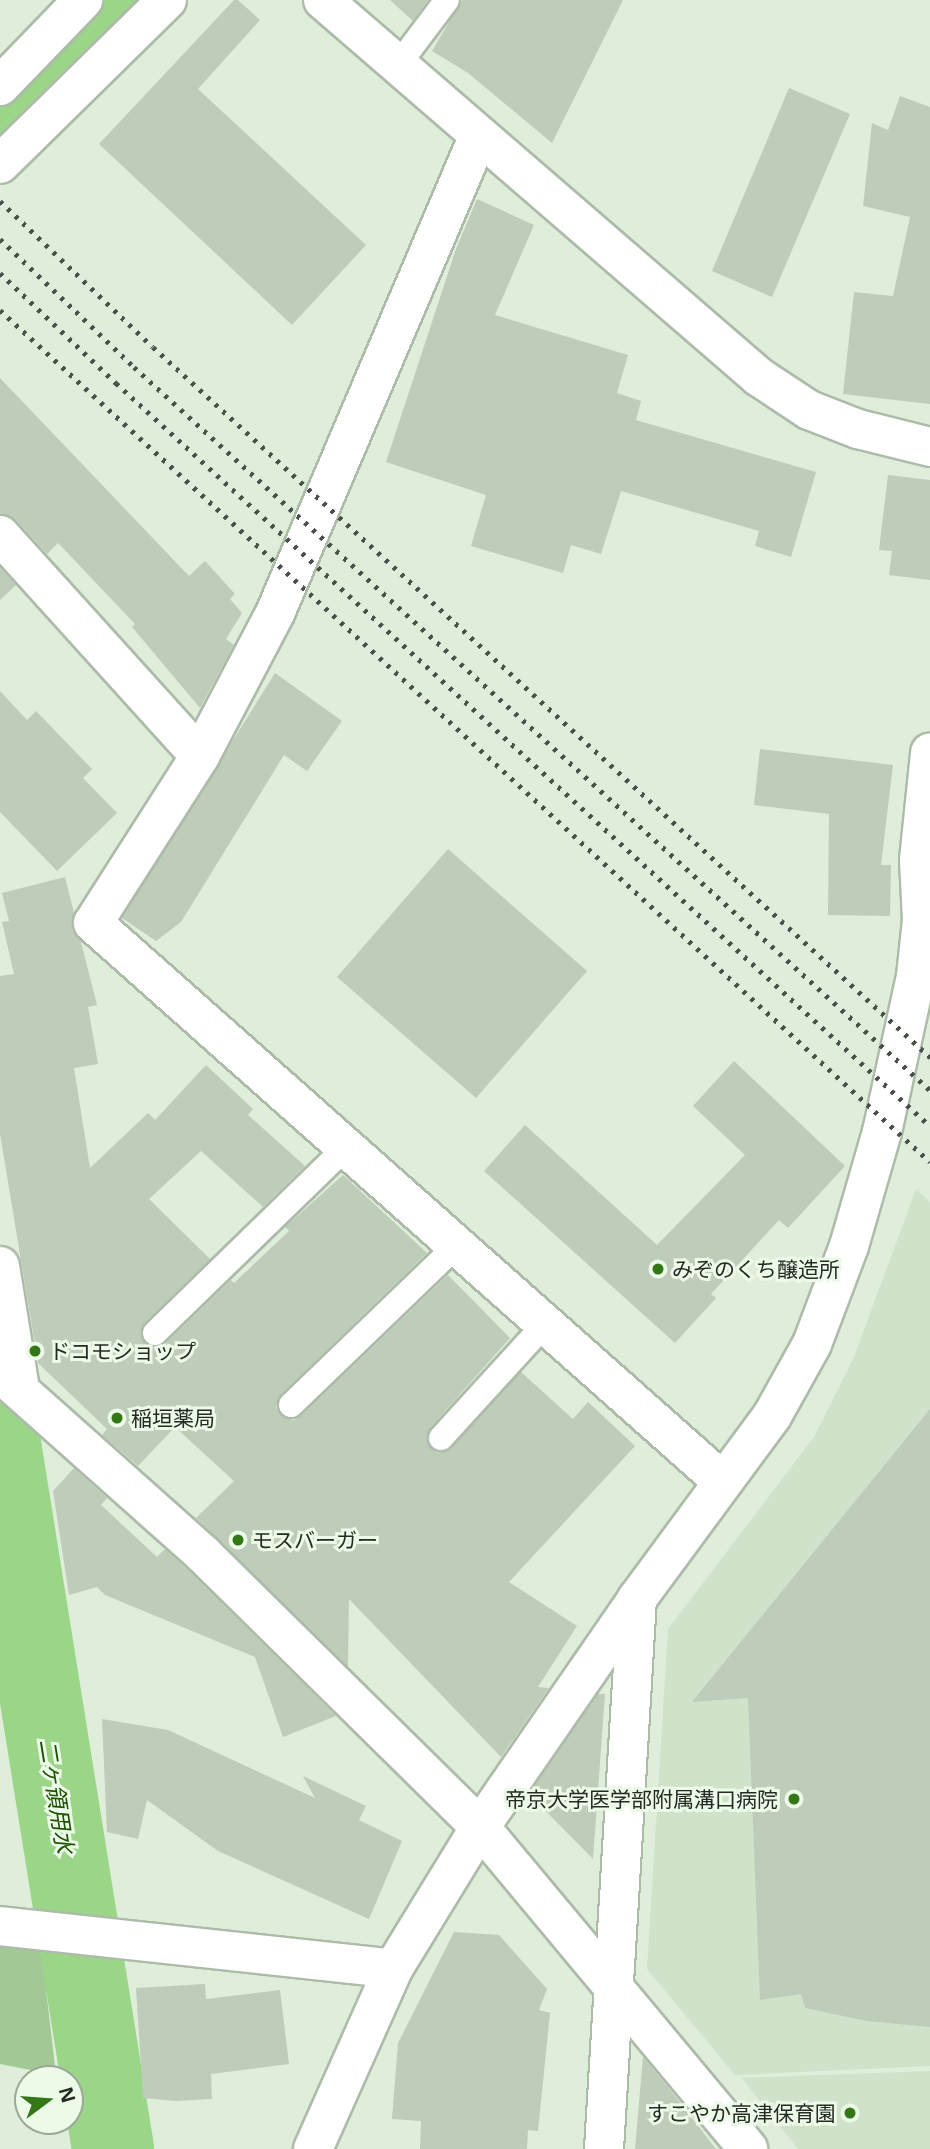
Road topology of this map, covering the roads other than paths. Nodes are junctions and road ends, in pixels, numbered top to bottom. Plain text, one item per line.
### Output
1 (82, 0) edge
2 (167, 0) edge
3 (323, 0) edge
4 (447, 0) edge
5 (398, 65) junction
6 (0, 86) edge
7 (479, 135) junction
8 (0, 164) edge
9 (930, 447) edge
10 (0, 535) edge
11 (930, 753) edge
12 (200, 756) junction
13 (923, 978) edge
14 (917, 1035) edge
15 (346, 1147) junction
16 (456, 1246) junction
17 (0, 1266) edge
18 (545, 1324) junction
19 (155, 1333) dead end
20 (9, 1380) edge
21 (291, 1405) dead end
22 (441, 1438) dead end
23 (723, 1482) junction
24 (637, 1599) junction
25 (480, 1827) junction
26 (0, 1926) edge
27 (393, 1969) junction
28 (613, 1987) junction
29 (313, 2149) edge
30 (604, 2149) edge
31 (748, 2149) edge

1 - 6 street
2 - 8 street
3 - 5 street
4 - 5 lane
5 - 7 street
7 - 9 street
7 - 12 street
10 - 12 street
11 - 13 street
12 - 15 street
13 - 14 street
14 - 23 street
15 - 16 street
15 - 19 lane
16 - 18 street
16 - 21 lane
17 - 20 street
18 - 22 lane
18 - 23 street
20 - 25 street
23 - 24 street
24 - 25 street
24 - 28 street
25 - 27 street
25 - 28 street
26 - 27 street
27 - 29 street
28 - 30 street
28 - 31 street

